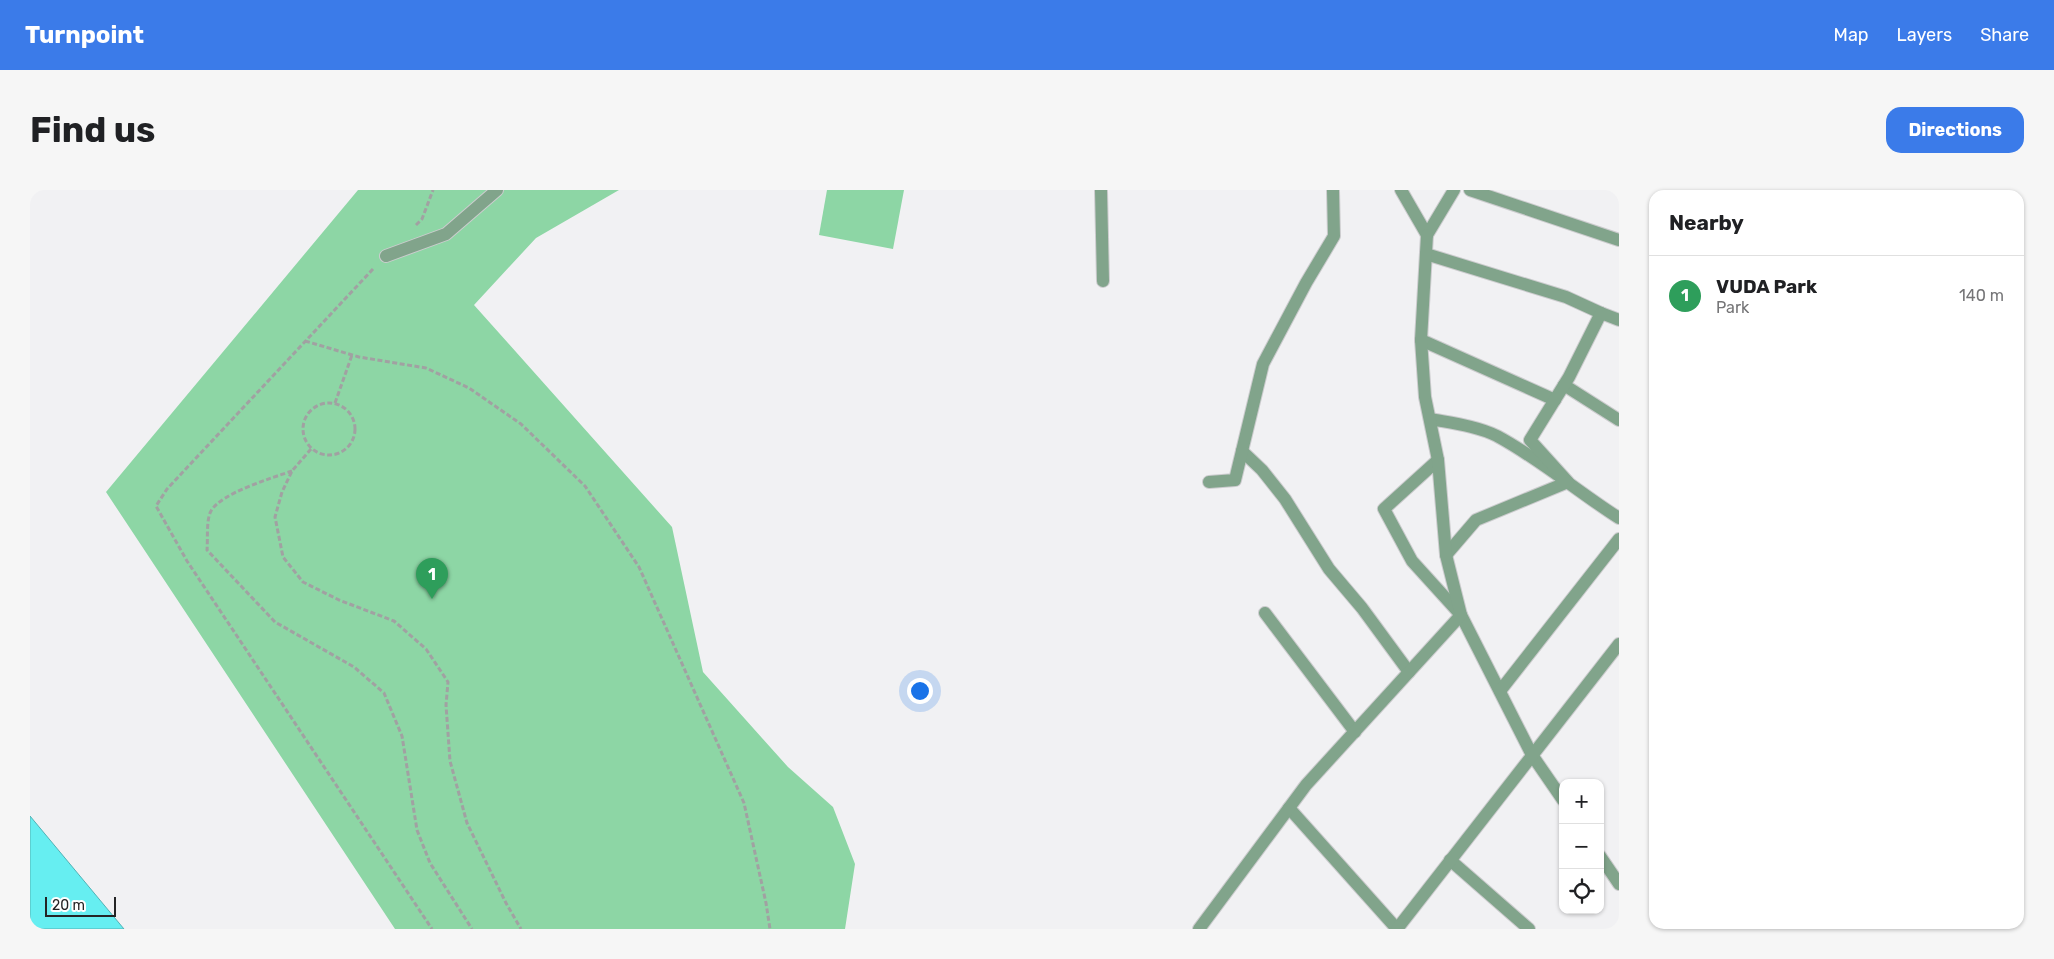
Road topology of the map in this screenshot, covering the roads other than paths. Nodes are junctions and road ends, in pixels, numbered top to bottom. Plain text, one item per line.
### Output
1 (497, 190) edge
2 (1101, 190) edge
3 (1333, 190) edge
4 (1401, 190) edge
5 (1454, 190) edge
6 (1470, 190) edge
7 (1427, 235) junction
8 (1619, 240) edge
9 (1426, 254) junction
10 (386, 256) dead end
11 (1103, 281) dead end
12 (1600, 313) junction
13 (1619, 320) edge
14 (1421, 340) junction
15 (1564, 385) junction
16 (1555, 400) junction
17 (1430, 419) junction
18 (1619, 420) edge
19 (1242, 451) junction
20 (1438, 460) junction
21 (1209, 482) dead end
22 (1568, 482) junction
23 (1619, 518) edge
24 (1619, 539) edge
25 (1446, 555) junction
26 (1265, 613) dead end
27 (1461, 615) junction
28 (1619, 644) edge
29 (1409, 672) junction
30 (1500, 691) junction
31 (1354, 732) junction
32 (1532, 755) junction
33 (1559, 794) edge
34 (1289, 808) junction
35 (1450, 860) junction
36 (1604, 862) edge
37 (1619, 884) edge
38 (1199, 929) edge
39 (1397, 929) edge
40 (1529, 929) edge

1 - 10 street
2 - 11 street
3 - 19 street
4 - 7 street
5 - 7 street
6 - 8 street
7 - 9 street
9 - 12 street
9 - 14 street
12 - 13 street
12 - 15 street
14 - 16 street
14 - 17 street
15 - 16 street
15 - 18 street
16 - 22 street
17 - 20 street
17 - 22 street
19 - 21 street
19 - 29 street
20 - 25 street
20 - 27 street
22 - 23 street
22 - 25 street
24 - 30 street
25 - 27 street
26 - 31 street
27 - 29 street
27 - 30 street
28 - 32 street
29 - 31 street
30 - 32 street
31 - 34 street
32 - 33 street
32 - 35 street
34 - 38 street
34 - 39 street
35 - 39 street
35 - 40 street
36 - 37 street

